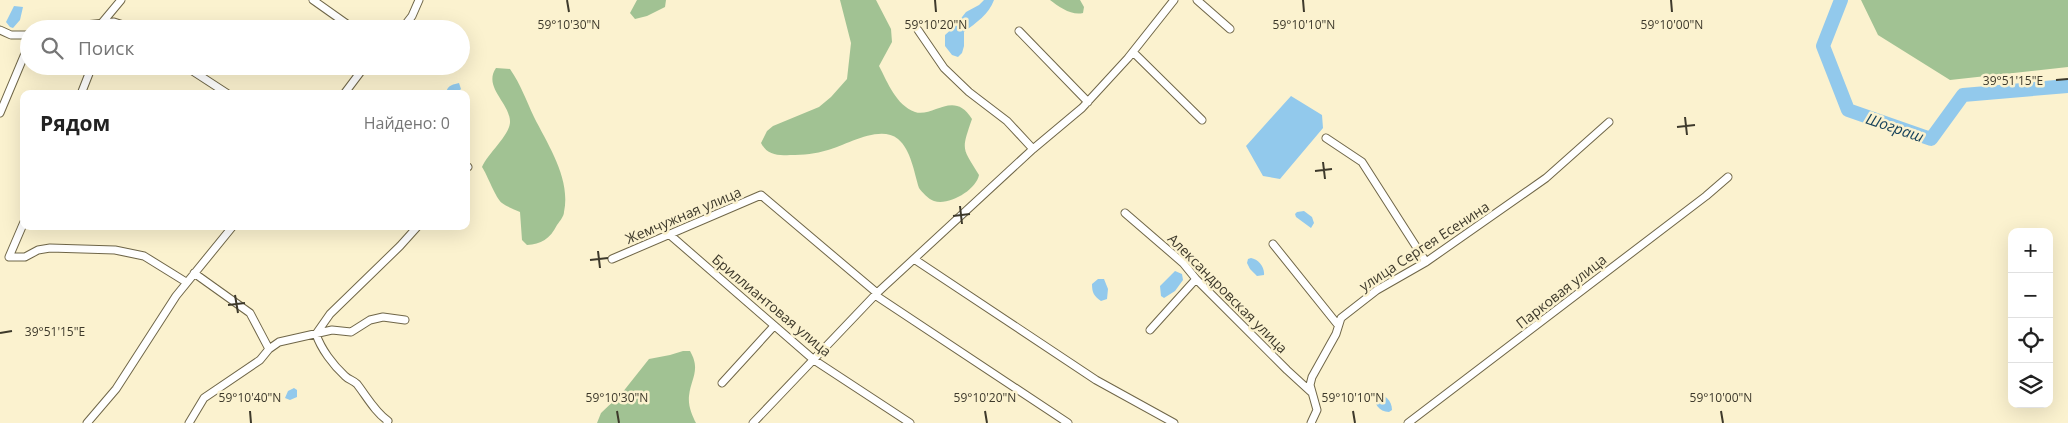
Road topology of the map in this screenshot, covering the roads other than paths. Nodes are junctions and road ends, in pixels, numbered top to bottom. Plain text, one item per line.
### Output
1 (121, 0) edge
2 (313, 0) edge
3 (419, 0) edge
4 (1174, 0) edge
5 (1197, 0) edge
6 (106, 20) edge
7 (341, 20) edge
8 (409, 20) edge
9 (1230, 29) dead end
10 (0, 30) edge
11 (918, 30) dead end
12 (1019, 32) dead end
13 (20, 35) edge
14 (1133, 52) junction
15 (20, 65) edge
16 (88, 75) edge
17 (199, 75) edge
18 (358, 75) edge
19 (83, 90) edge
20 (222, 90) edge
21 (347, 90) edge
22 (1088, 102) junction
23 (0, 113) edge
24 (1202, 120) dead end
25 (1609, 122) dead end
26 (1326, 138) dead end
27 (1033, 149) junction
28 (1728, 177) dead end
29 (1126, 213) dead end
30 (21, 230) edge
31 (230, 230) edge
32 (414, 230) edge
33 (670, 235) junction
34 (1274, 244) dead end
35 (612, 259) dead end
36 (914, 259) junction
37 (1426, 262) junction
38 (194, 273) junction
39 (1196, 279) junction
40 (186, 282) junction
41 (876, 294) junction
42 (405, 320) dead end
43 (1338, 325) junction
44 (774, 326) junction
45 (1150, 330) dead end
46 (316, 334) junction
47 (269, 349) junction
48 (814, 360) junction
49 (722, 383) dead end
50 (1311, 392) junction
51 (87, 423) edge
52 (188, 423) edge
53 (387, 423) edge
54 (754, 423) edge
55 (910, 423) edge
56 (1068, 423) edge
57 (1174, 423) edge
58 (1312, 423) edge
59 (1408, 423) edge

1 - 6 street
2 - 7 street
3 - 8 street
4 - 14 street
5 - 9 street
10 - 13 street
11 - 27 street
12 - 22 street
14 - 22 street
14 - 24 street
15 - 23 street
16 - 19 street
17 - 20 street
18 - 21 street
22 - 27 street
25 - 37 street, улица Сергея Есенина
26 - 37 street
27 - 36 street
28 - 59 street, Парковая улица
29 - 39 street, Александровская улица
30 - 40 street
31 - 38 street
32 - 46 street
33 - 35 street, Жемчужная улица
33 - 41 street, Жемчужная улица
33 - 44 street, Бриллиантовая улица
34 - 43 street
36 - 41 street
36 - 57 street
37 - 43 street, улица Сергея Есенина
38 - 40 street
38 - 47 street
39 - 45 street
39 - 50 street, Александровская улица
40 - 51 street
41 - 48 street
41 - 56 street, Жемчужная улица
42 - 46 street
43 - 50 street, улица Сергея Есенина
44 - 48 street, Бриллиантовая улица
44 - 49 street
46 - 47 street
46 - 53 street
47 - 52 street
48 - 54 street
48 - 55 street, Бриллиантовая улица
50 - 58 street, улица Сергея Есенина

